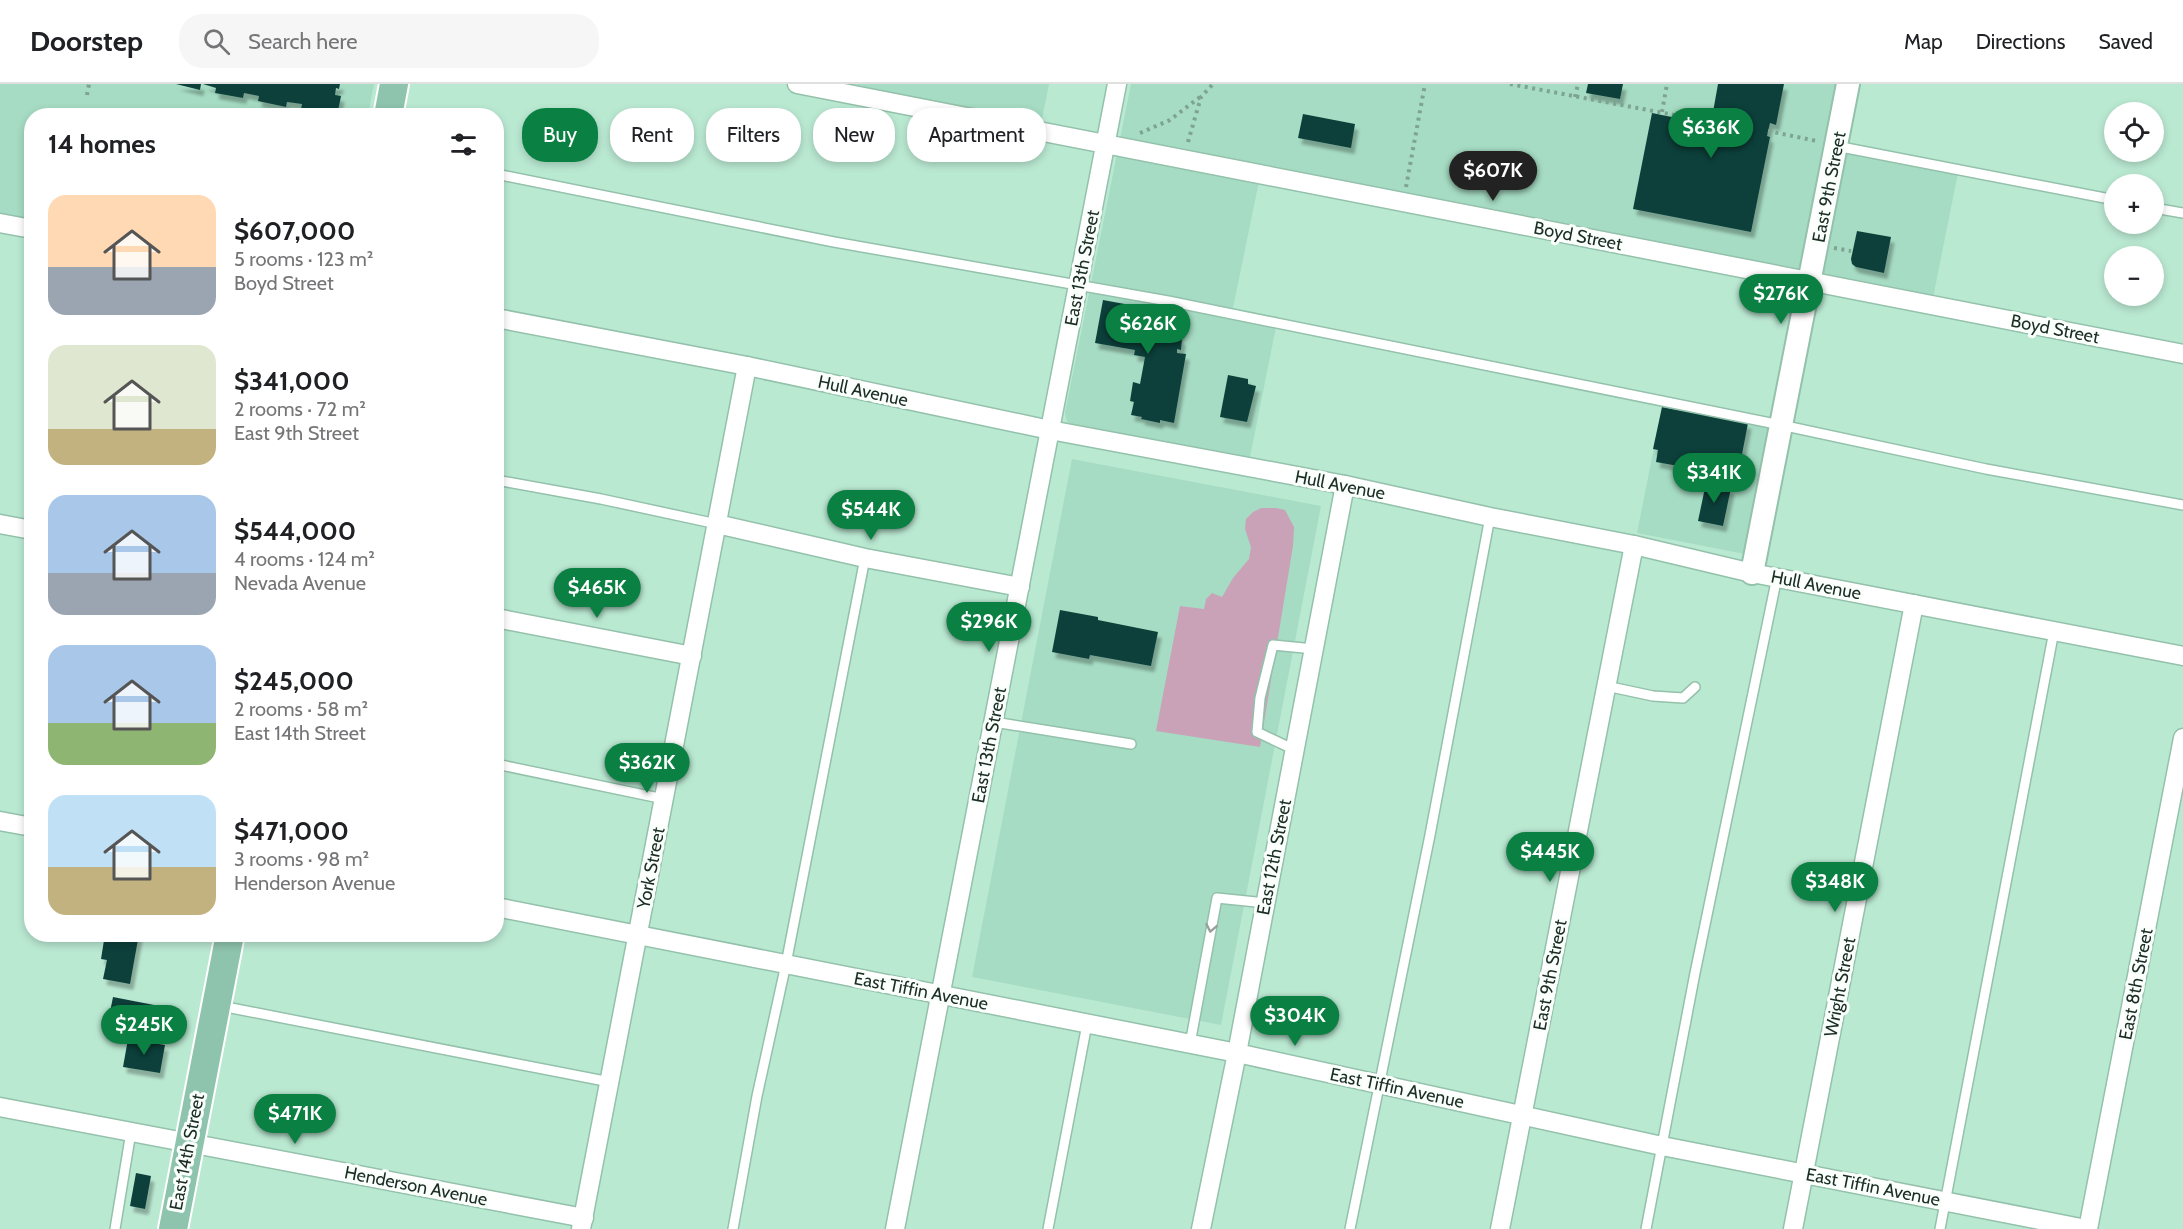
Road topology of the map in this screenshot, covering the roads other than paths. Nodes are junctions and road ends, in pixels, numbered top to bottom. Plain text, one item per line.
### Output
1 (394, 84) edge
2 (797, 84) edge
3 (1117, 84) edge
4 (1848, 84) edge
5 (390, 108) edge
6 (1105, 145) junction
7 (1837, 145) junction
8 (504, 176) edge
9 (2104, 198) edge
10 (2164, 210) edge
11 (2183, 213) edge
12 (0, 223) edge
13 (24, 228) edge
14 (1810, 281) junction
15 (1078, 285) junction
16 (504, 320) edge
17 (2183, 354) edge
18 (747, 366) junction
19 (1782, 425) junction
20 (1050, 430) junction
21 (504, 481) edge
22 (1345, 485) junction
23 (2183, 505) edge
24 (1490, 517) junction
25 (0, 524) edge
26 (717, 524) junction
27 (24, 528) edge
28 (1634, 545) junction
29 (865, 558) junction
30 (1752, 573) junction
31 (1777, 578) junction
32 (1020, 586) junction
33 (1914, 604) junction
34 (504, 620) edge
35 (2054, 631) junction
36 (1314, 649) junction
37 (692, 656) junction
38 (2183, 656) edge
39 (1606, 686) junction
40 (1695, 687) dead end
41 (994, 722) junction
42 (2183, 738) edge
43 (1131, 744) dead end
44 (1295, 750) junction
45 (504, 766) edge
46 (664, 799) junction
47 (0, 821) edge
48 (24, 826) edge
49 (1266, 903) junction
50 (504, 909) edge
51 (638, 935) junction
52 (228, 942) edge
53 (786, 964) junction
54 (941, 995) junction
55 (216, 1005) junction
56 (1087, 1024) junction
57 (1190, 1044) junction
58 (1237, 1053) junction
59 (610, 1082) junction
60 (1380, 1084) junction
61 (0, 1107) edge
62 (1523, 1114) junction
63 (131, 1132) junction
64 (189, 1143) junction
65 (1662, 1146) junction
66 (1804, 1173) junction
67 (1946, 1201) junction
68 (582, 1223) edge
69 (115, 1229) edge
70 (173, 1229) edge
71 (733, 1229) edge
72 (895, 1229) edge
73 (1048, 1229) edge
74 (1201, 1229) edge
75 (1350, 1229) edge
76 (1500, 1229) edge
77 (1646, 1229) edge
78 (1793, 1229) edge
79 (1940, 1229) edge
80 (2087, 1229) edge

1 - 5 main road
2 - 6 street, Boyd Street
3 - 6 street, East 13th Street
4 - 7 street, East 9th Street
6 - 14 street, Boyd Street
6 - 15 street, East 13th Street
7 - 9 lane
7 - 14 street, East 9th Street
8 - 15 lane
10 - 11 lane
12 - 13 street
14 - 17 street, Boyd Street
14 - 19 street, East 9th Street
15 - 19 lane
15 - 20 street, East 13th Street
16 - 18 street, Hull Avenue
18 - 20 street, Hull Avenue
18 - 26 street, York Street
19 - 23 lane
19 - 30 street, East 9th Street
20 - 22 street, Hull Avenue
20 - 32 street, East 13th Street
21 - 26 lane
22 - 24 street, Hull Avenue
22 - 36 street, East 12th Street
24 - 28 street, Hull Avenue
24 - 60 lane
25 - 27 street
26 - 29 street
26 - 37 street, York Street
28 - 30 street, Hull Avenue
28 - 39 street, East 9th Street
29 - 32 street
29 - 53 lane
30 - 31 street, Hull Avenue
31 - 33 street, Hull Avenue
31 - 65 lane
32 - 41 street, East 13th Street
33 - 35 street, Hull Avenue
33 - 66 street, Wright Street
34 - 37 street
35 - 38 street, Hull Avenue
35 - 67 lane
36 - 44 street, East 12th Street
36 - 44 lane
37 - 46 street, York Street
39 - 40 lane
39 - 62 street, East 9th Street
41 - 43 lane
41 - 54 street, East 13th Street
42 - 80 street, East 8th Street
44 - 49 street, East 12th Street
45 - 46 lane
46 - 51 street, York Street
47 - 48 street
49 -> 57 lane
49 - 58 street, East 12th Street
50 - 51 street, East Tiffin Avenue
51 - 53 street, East Tiffin Avenue
51 - 59 street, York Street
52 - 55 main road, East 14th Street
53 - 54 street, East Tiffin Avenue
53 - 71 lane
54 - 56 street, East Tiffin Avenue
54 - 72 street, East 13th Street
55 - 59 lane
55 - 64 main road, East 14th Street
56 - 57 street, East Tiffin Avenue
56 - 73 lane
57 - 58 street, East Tiffin Avenue
58 - 60 street, East Tiffin Avenue
58 - 74 street, East 12th Street
59 - 68 street, York Street
60 - 62 street, East Tiffin Avenue
60 - 75 lane
61 - 63 street, Henderson Avenue
62 - 65 street, East Tiffin Avenue
62 - 76 street, East 9th Street
63 - 64 street, Henderson Avenue
63 - 69 lane
64 - 68 street, Henderson Avenue
64 - 70 main road, East 14th Street
65 - 66 street, East Tiffin Avenue
65 - 77 lane
66 - 67 street, East Tiffin Avenue
66 - 78 street, Wright Street
67 - 79 lane
67 - 80 street, East Tiffin Avenue

